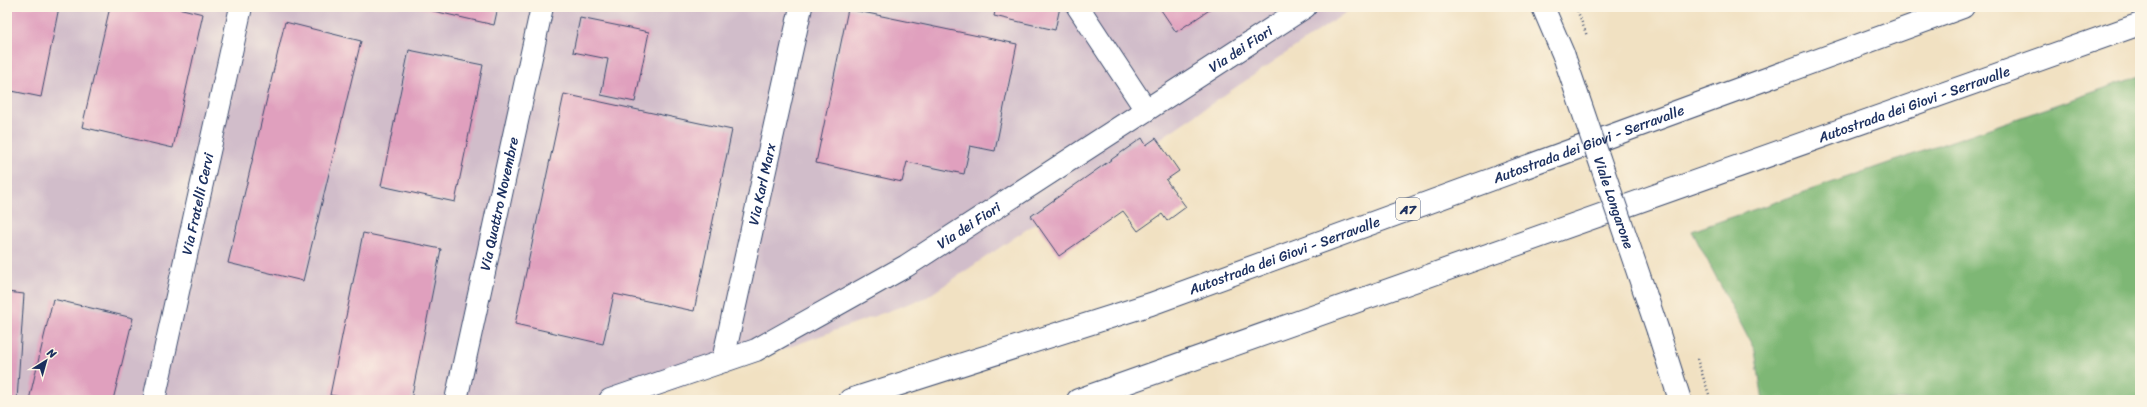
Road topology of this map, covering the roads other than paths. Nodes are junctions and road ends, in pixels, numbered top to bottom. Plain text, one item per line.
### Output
1 (241, 7) edge
2 (542, 7) edge
3 (801, 7) edge
4 (1078, 7) edge
5 (1305, 7) edge
6 (1543, 7) edge
7 (1963, 7) edge
8 (2140, 24) edge
9 (1146, 110) junction
10 (724, 361) junction
11 (154, 400) edge
12 (456, 400) edge
13 (610, 400) edge
14 (850, 400) edge
15 (1078, 400) edge
16 (1680, 400) edge

1 - 11 main road, Via Fratelli Cervi
2 - 12 main road, Via Quattro Novembre
3 - 10 main road, Via Karl Marx
4 - 9 main road
5 - 9 main road, Via dei Fiori
6 - 16 main road, Viale Longarone, bridge
7 - 14 main road, Autostrada dei Giovi - Serravalle / A7
8 - 15 main road, Autostrada dei Giovi - Serravalle
9 - 10 main road, Via dei Fiori
10 - 13 main road, Via dei Fiori

